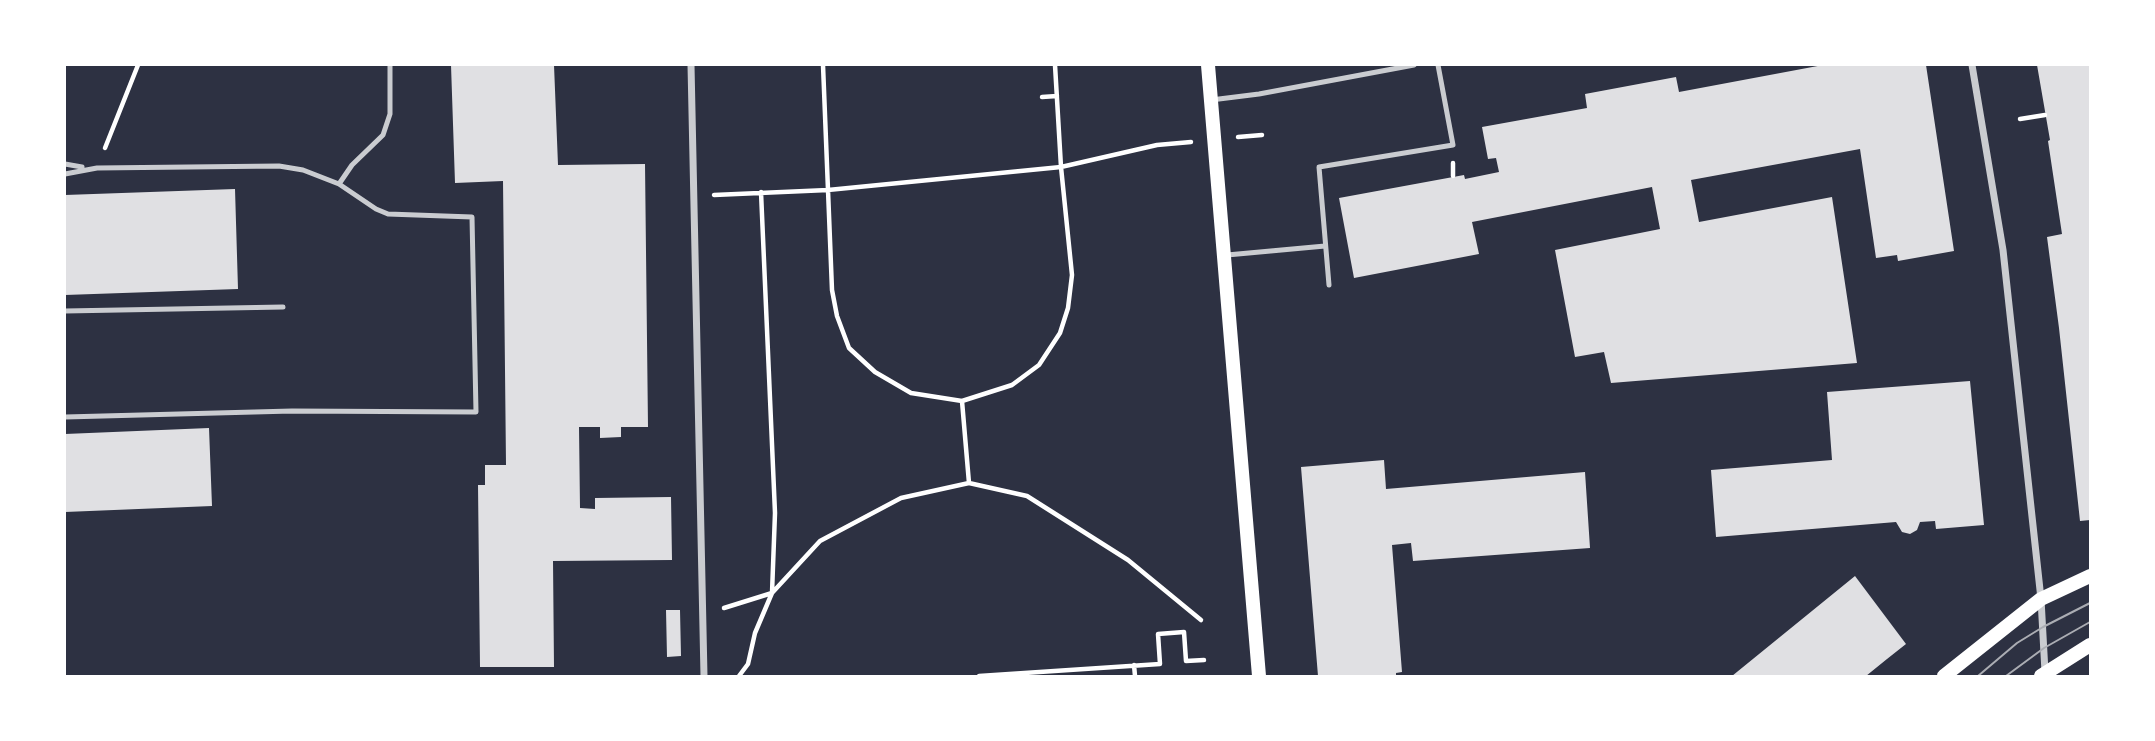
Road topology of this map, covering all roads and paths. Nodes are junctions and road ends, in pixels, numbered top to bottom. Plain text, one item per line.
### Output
1 (138, 65) edge
2 (390, 65) edge
3 (691, 65) edge
4 (823, 65) edge
5 (1055, 65) edge
6 (1208, 65) edge
7 (1414, 65) edge
8 (1438, 65) edge
9 (1972, 65) edge
10 (1057, 96) junction
11 (1042, 97) dead end
12 (1211, 100) junction
13 (2045, 115) dead end
14 (2020, 119) dead end
15 (1157, 145) dead end
16 (65, 164) edge
17 (1061, 167) junction
18 (97, 168) junction
19 (87, 169) junction
20 (65, 174) edge
21 (338, 184) junction
22 (828, 190) junction
23 (761, 192) junction
24 (720, 195) dead end
25 (1325, 246) junction
26 (1224, 255) junction
27 (1329, 285) dead end
28 (283, 307) dead end
29 (65, 311) edge
30 (962, 401) junction
31 (65, 417) edge
32 (969, 483) junction
33 (2090, 576) edge
34 (772, 593) junction
35 (2041, 599) junction
36 (723, 608) dead end
37 (1201, 620) dead end
38 (2090, 645) edge
39 (1204, 660) dead end
40 (1134, 665) junction
41 (2044, 675) edge
42 (704, 676) edge
43 (739, 676) edge
44 (979, 676) edge
45 (1135, 676) edge
46 (1259, 676) edge
47 (1944, 676) edge

1 - 18 path
2 - 21 lane
3 - 42 street
4 - 22 path
5 - 10 path
6 - 12 main road
7 - 12 lane
8 - 25 lane
9 - 35 street
10 - 11 path
10 - 17 path
12 - 26 main road
13 - 14 path
15 - 17 path
16 - 19 lane
17 - 22 path
17 - 30 path
18 - 19 lane
18 - 21 lane
19 - 20 lane
21 - 31 lane
22 - 23 path
22 - 30 path
23 - 24 path
23 - 34 path
25 - 26 lane
25 - 27 lane
26 - 46 main road
28 - 29 lane
30 - 32 path
32 - 34 path
32 - 37 path
33 - 35 main road
34 - 36 path
34 - 43 path
35 - 41 street
35 - 47 main road
38 - 41 main road
39 - 40 path
40 - 44 path
40 - 45 path

